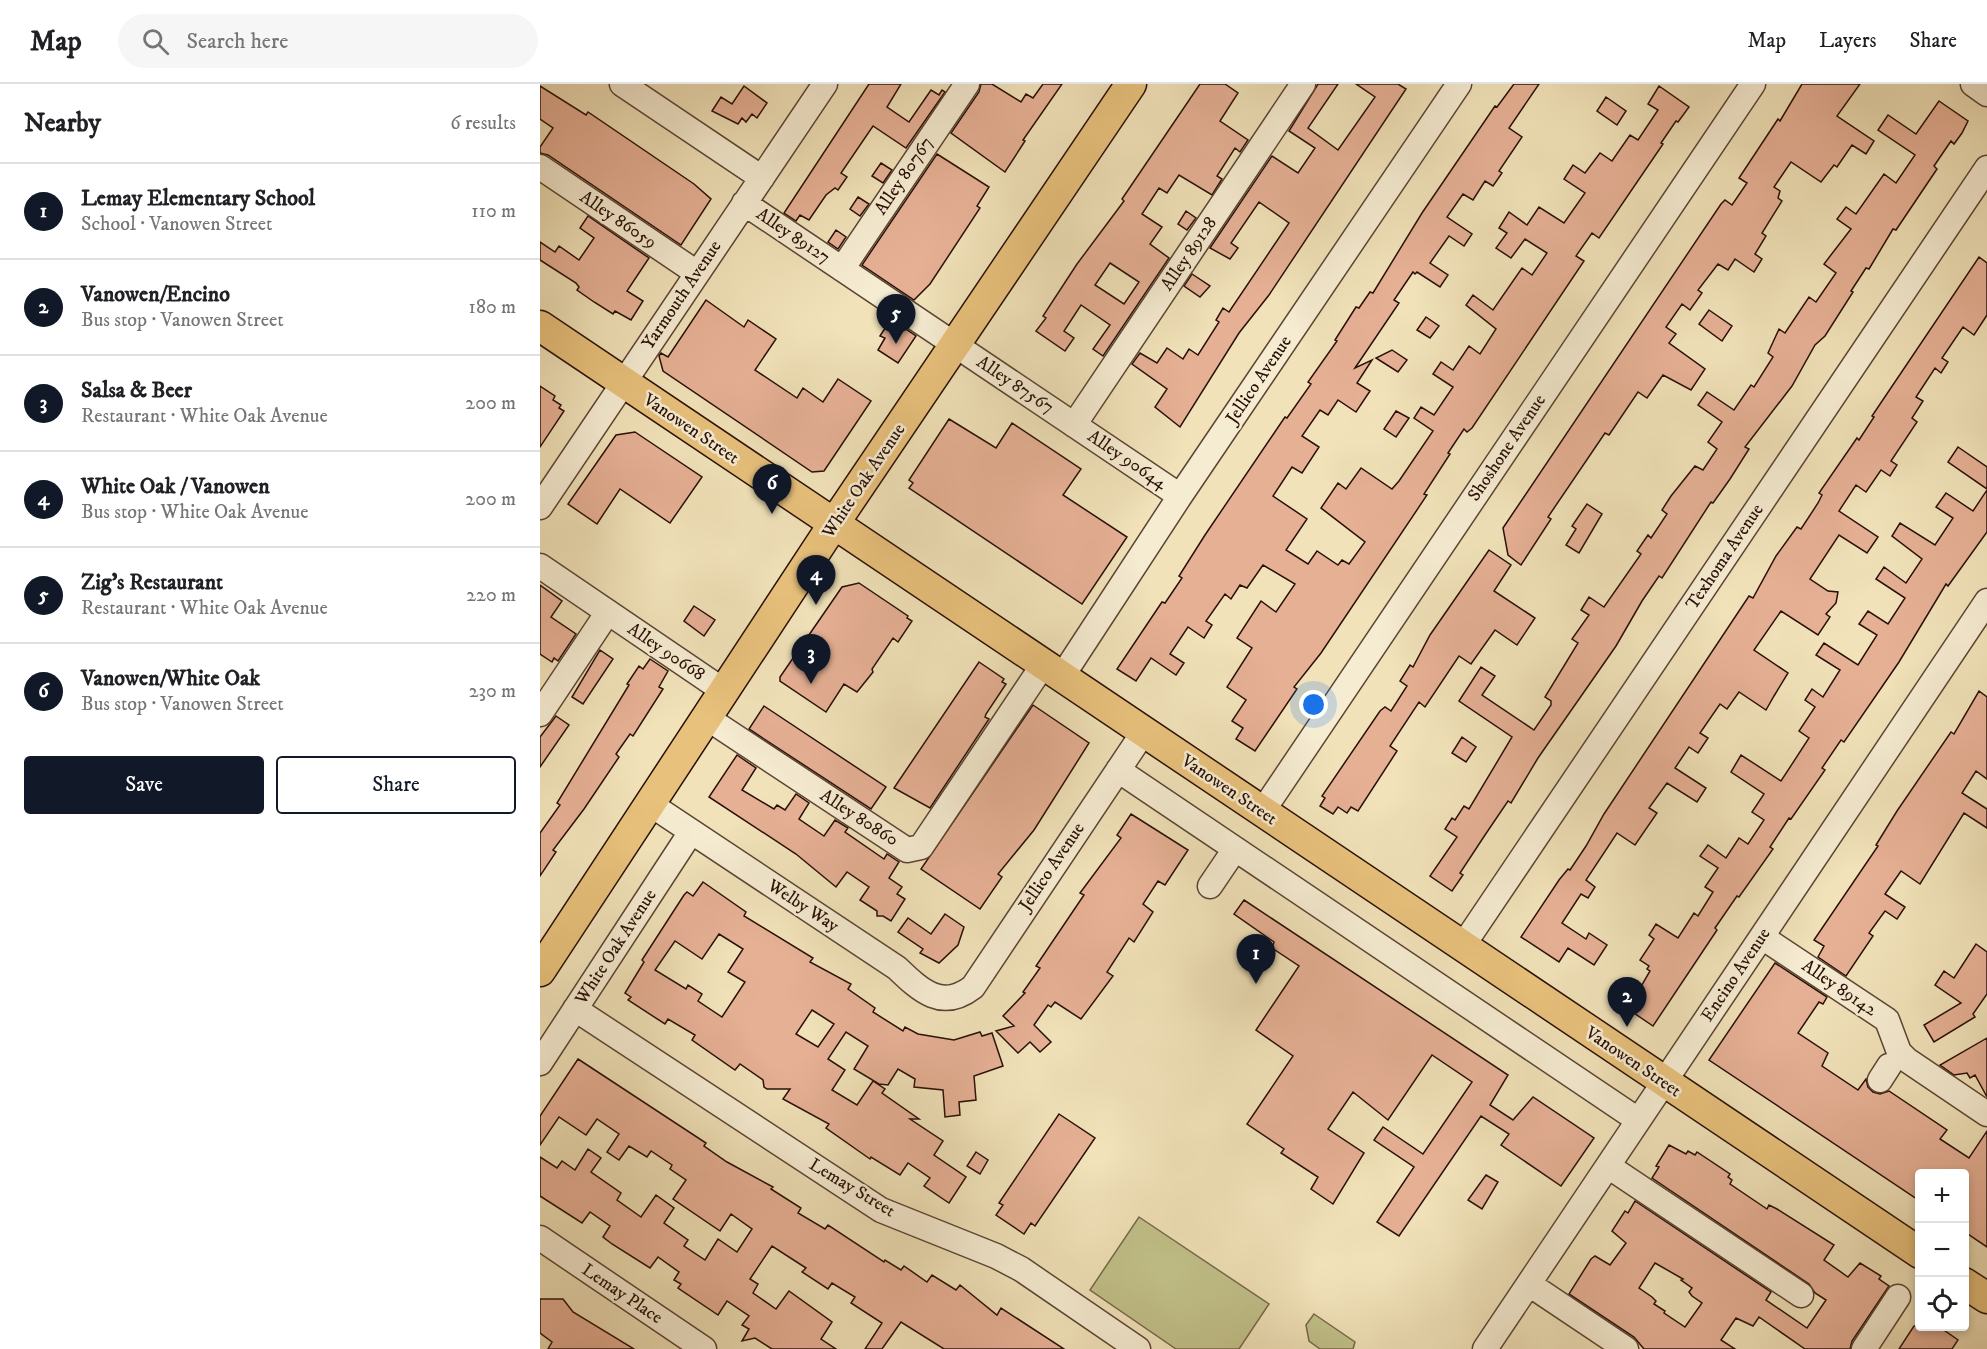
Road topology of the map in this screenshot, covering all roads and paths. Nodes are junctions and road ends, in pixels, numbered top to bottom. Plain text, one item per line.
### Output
1 (621, 84) edge
2 (825, 84) edge
3 (967, 84) edge
4 (1131, 84) edge
5 (1303, 84) edge
6 (1459, 84) edge
7 (1753, 84) edge
8 (1973, 84) edge
9 (1987, 94) edge
10 (540, 167) edge
11 (1987, 168) edge
12 (762, 178) junction
13 (744, 203) junction
14 (842, 269) junction
15 (697, 273) junction
16 (540, 326) edge
17 (955, 345) junction
18 (623, 383) junction
19 (1074, 424) junction
20 (544, 493) edge
21 (1180, 496) junction
22 (833, 525) junction
23 (540, 566) edge
24 (1987, 601) edge
25 (608, 612) junction
26 (1052, 672) junction
27 (724, 691) junction
28 (540, 714) edge
29 (706, 718) junction
30 (1143, 733) junction
31 (1118, 770) junction
32 (650, 804) junction
33 (1262, 812) junction
34 (691, 832) junction
35 (1235, 849) junction
36 (1210, 886) dead end
37 (1762, 937) junction
38 (1462, 947) junction
39 (540, 971) edge
40 (958, 997) joint
41 (575, 1009) junction
42 (540, 1063) edge
43 (1664, 1082) junction
44 (1987, 1114) edge
45 (1638, 1120) junction
46 (1608, 1166) junction
47 (540, 1238) edge
48 (1915, 1250) edge
49 (1529, 1284) junction
50 (1969, 1286) edge
51 (1801, 1295) dead end
52 (1899, 1297) dead end
53 (1987, 1298) edge
54 (704, 1349) edge
55 (1138, 1349) edge
56 (1485, 1349) edge
57 (1626, 1349) edge
58 (1864, 1349) edge

1 - 12 street
2 - 12 street, Yarmouth Avenue
3 - 14 street, Alley 80767
4 - 17 main road, White Oak Avenue
5 - 19 street, Alley 89128
6 - 21 street, Jellico Avenue
7 - 33 street, Shoshone Avenue
8 - 9 street
10 - 15 street, Alley 86059
11 - 38 street, Texhoma Avenue
12 - 13 street, Yarmouth Avenue
13 - 14 street, Alley 89127
13 - 15 street, Yarmouth Avenue
14 - 17 street, Alley 89127
15 - 18 street, Yarmouth Avenue
16 - 18 main road, Vanowen Street
17 - 19 street, Alley 87567
17 - 22 main road, White Oak Avenue
18 - 20 street, Yarmouth Avenue
18 - 22 main road, Vanowen Street
19 - 21 street, Alley 90644
21 - 26 street, Jellico Avenue
22 - 26 main road, Vanowen Street
22 - 27 main road, White Oak Avenue
23 - 25 street, Alley 90668
24 - 37 street, Encino Avenue
25 - 27 street, Alley 90668
25 - 28 street
26 - 29 street, Alley 80860
26 - 30 main road, Vanowen Street
27 - 29 main road, White Oak Avenue
29 - 32 main road, White Oak Avenue
30 - 31 street, Jellico Avenue
30 - 33 main road, Vanowen Street
31 - 35 street
31 - 40 street, Jellico Avenue
32 - 34 street, Welby Way
32 - 39 main road, White Oak Avenue
33 - 38 main road, Vanowen Street
34 - 40 street, Welby Way
34 - 41 street, White Oak Avenue
35 - 36 street
35 - 45 street
37 - 43 street, Encino Avenue
37 - 44 street, Alley 89142
38 - 43 main road, Vanowen Street
41 - 42 street, White Oak Avenue
41 - 55 street, Lemay Street
43 - 45 street, Encino Avenue
43 - 48 main road, Vanowen Street
45 - 46 street, Encino Avenue
46 - 49 street, Encino Avenue
46 - 51 street
47 - 54 street, Lemay Place
49 - 56 street, Encino Avenue
49 - 57 street
50 - 53 main road
52 - 58 street

